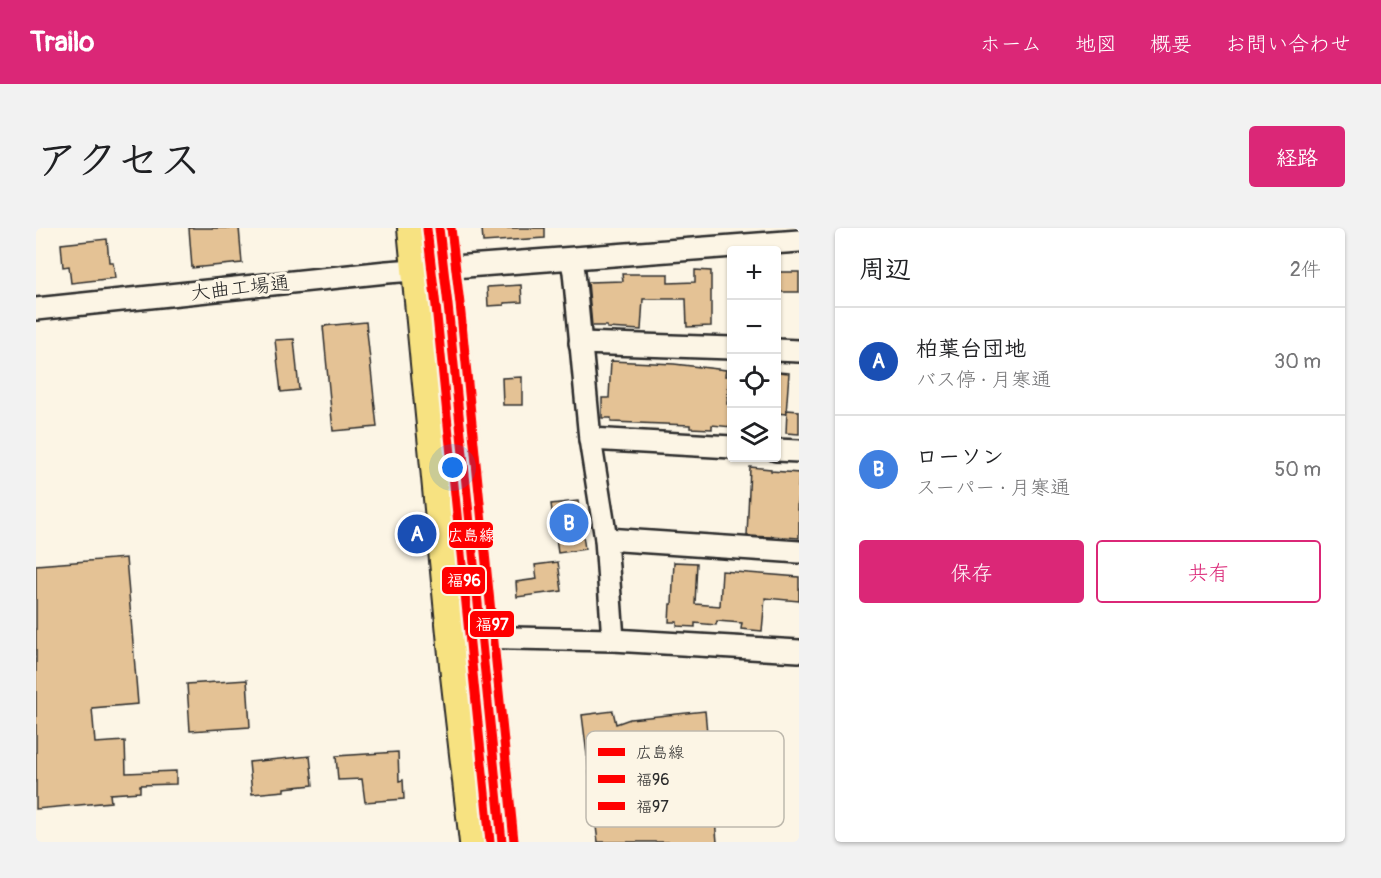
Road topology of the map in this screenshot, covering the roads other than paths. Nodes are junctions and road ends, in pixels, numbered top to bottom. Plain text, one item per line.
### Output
1 (413, 228) edge
2 (439, 228) edge
3 (799, 241) edge
4 (571, 259) junction
5 (431, 269) junction
6 (36, 309) edge
7 (580, 343) junction
8 (727, 348) edge
9 (781, 350) edge
10 (799, 351) edge
11 (590, 439) junction
12 (727, 447) edge
13 (781, 450) edge
14 (799, 451) edge
15 (606, 539) junction
16 (799, 552) edge
17 (467, 637) junction
18 (613, 640) junction
19 (799, 651) edge
20 (475, 842) edge
21 (502, 842) edge

1 - 5 highway
2 - 5 highway
3 - 4 street, 大曲工場通
4 - 5 street, 大曲工場通
4 - 7 street
5 - 6 street, 大曲工場通
5 - 17 highway
7 - 8 street
7 - 11 street
9 - 10 street
11 - 12 street
11 - 15 street
13 - 14 street
15 - 16 street
15 - 18 street
17 - 18 street
17 - 20 highway
17 - 21 highway
18 - 19 street

